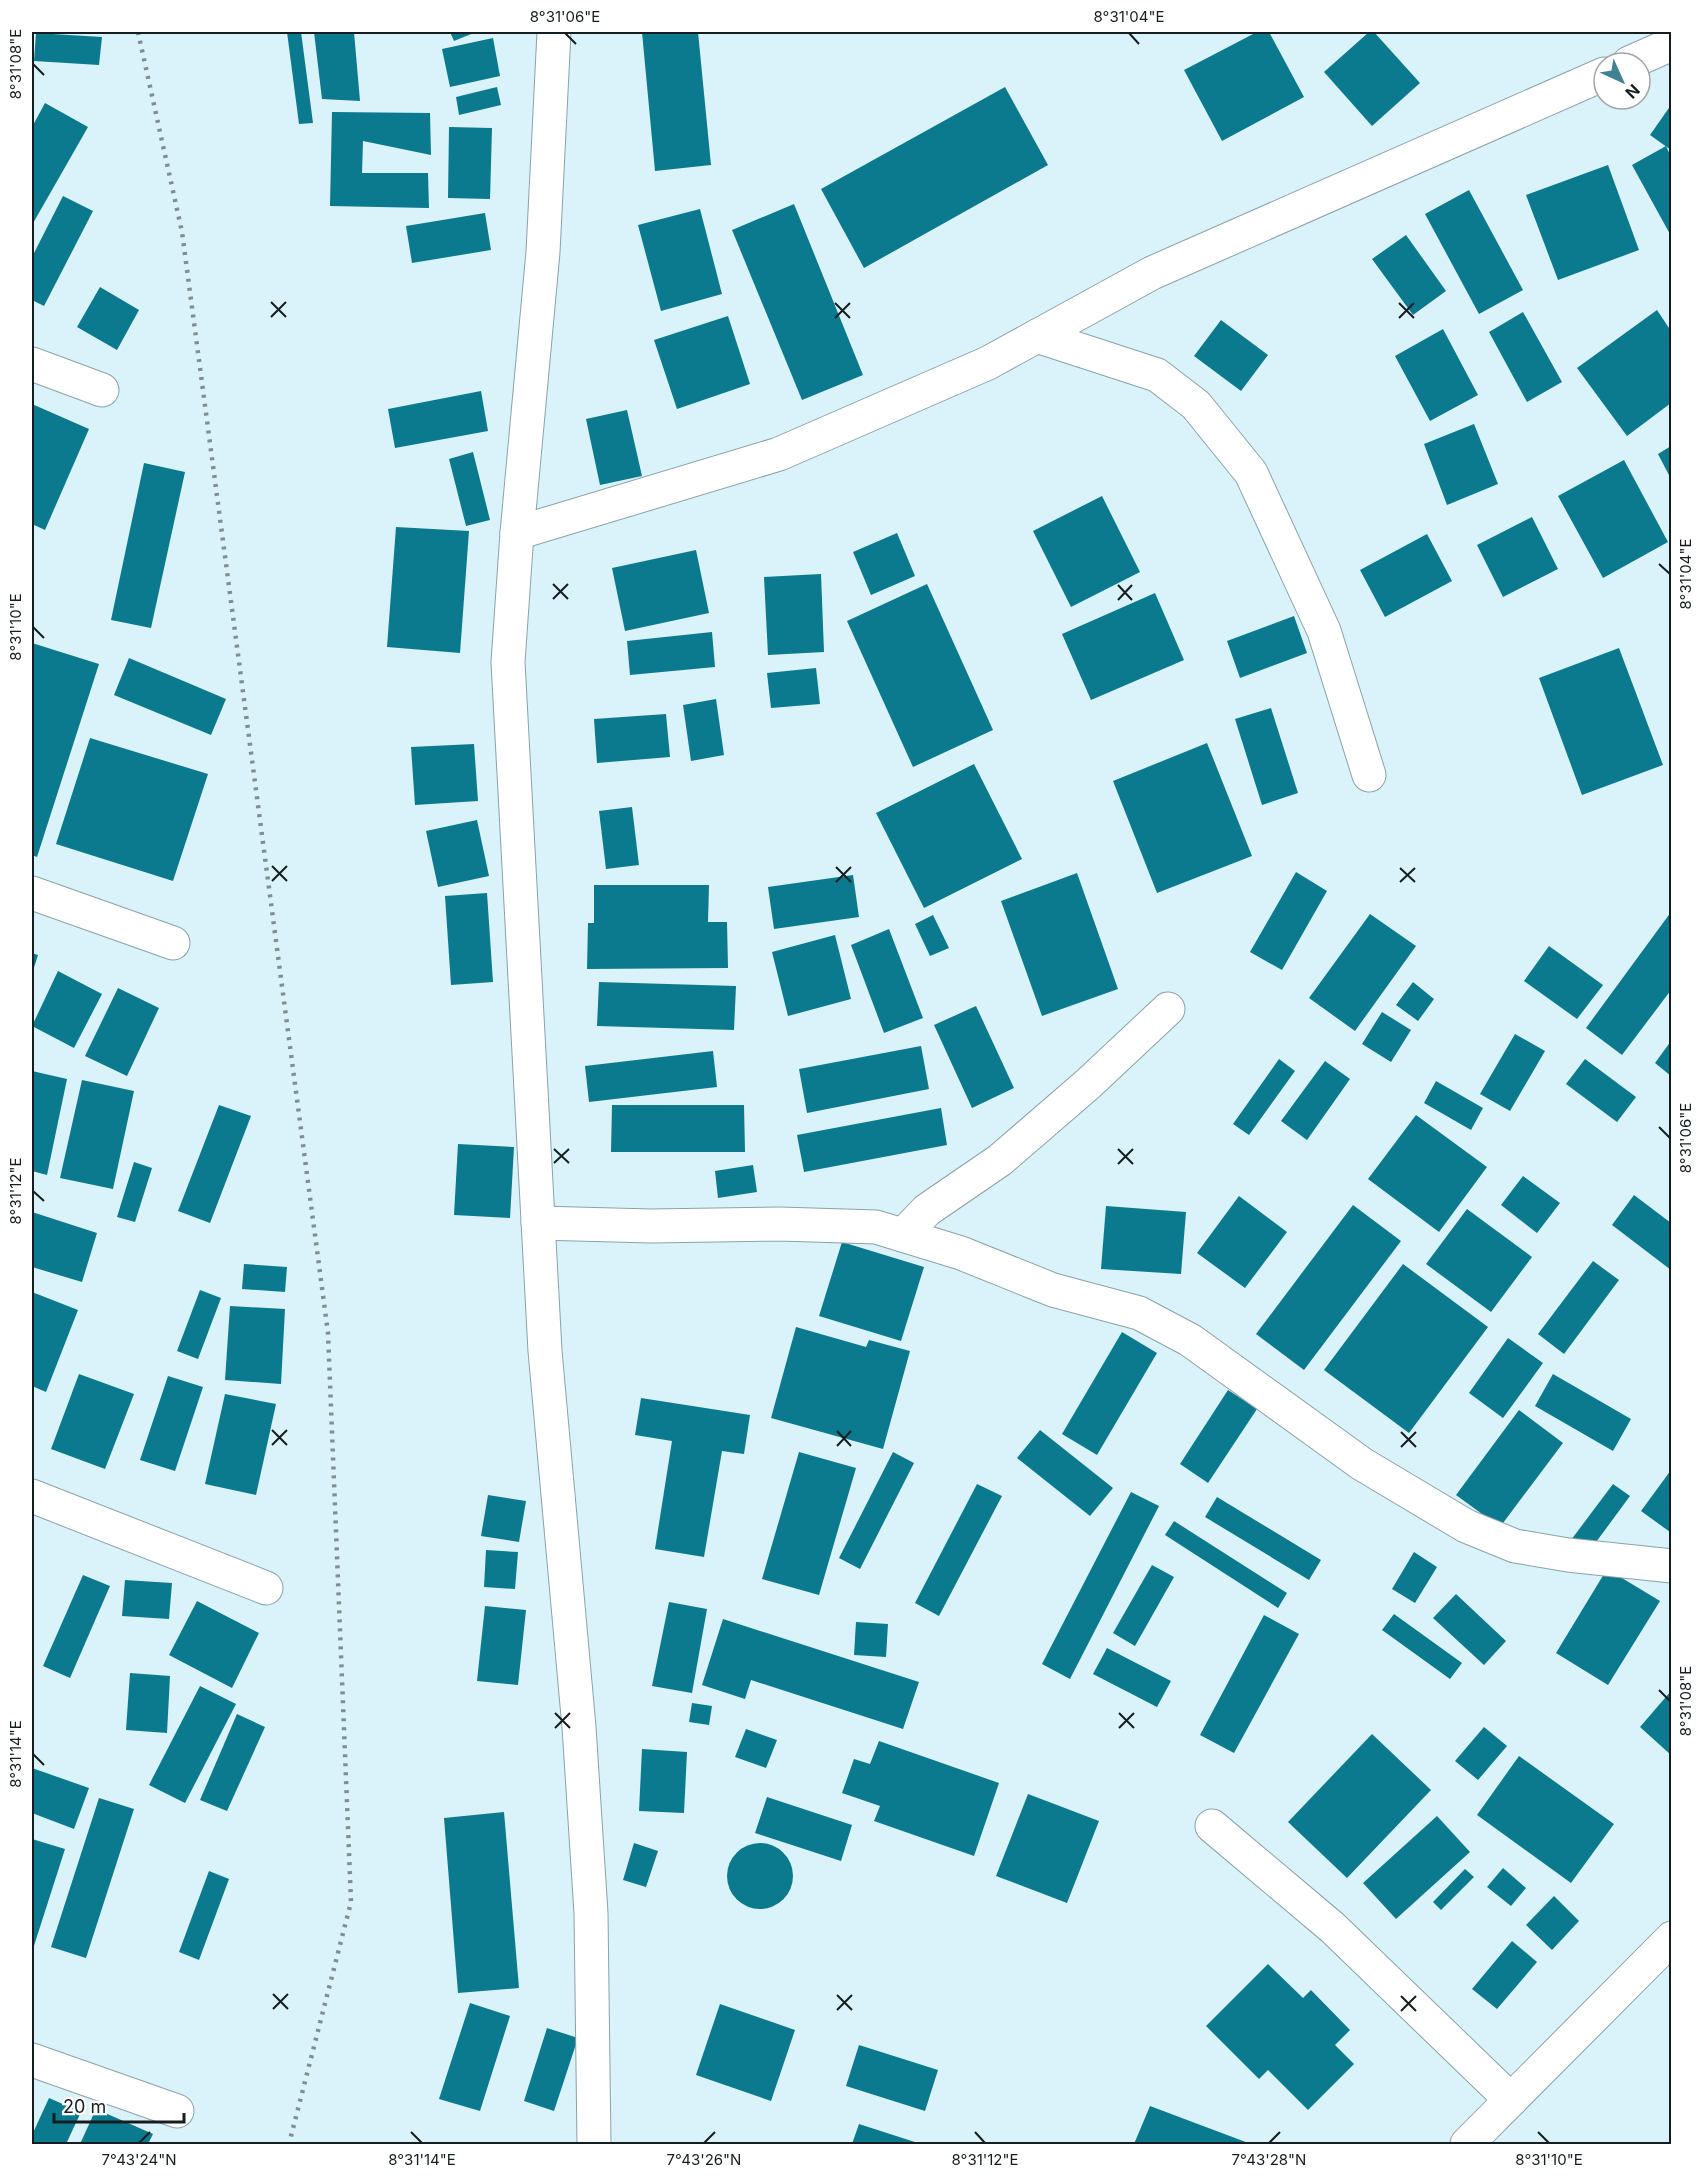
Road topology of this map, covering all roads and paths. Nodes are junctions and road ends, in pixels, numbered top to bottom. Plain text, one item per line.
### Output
1 (554, 32) edge
2 (1671, 44) edge
3 (1652, 53) edge
4 (1592, 79) edge
5 (1037, 336) junction
6 (32, 364) edge
7 (102, 390) dead end
8 (517, 533) junction
9 (1369, 775) dead end
10 (32, 893) edge
11 (173, 943) dead end
12 (1168, 1009) dead end
13 (538, 1223) junction
14 (903, 1235) junction
15 (32, 1496) edge
16 (1671, 1566) edge
17 (267, 1588) dead end
18 (1212, 1826) dead end
19 (1671, 1938) edge
20 (32, 2060) edge
21 (1511, 2100) junction
22 (177, 2111) dead end
23 (594, 2145) edge
24 (1467, 2145) edge

1 - 8 street
2 - 3 street
4 - 5 street
5 - 8 street
5 - 9 street
6 - 7 street
8 - 13 street
10 - 11 street
12 - 14 street
13 - 14 street
13 - 23 street
14 - 16 street
15 - 17 street
18 - 21 street
19 - 21 street
20 - 22 street
21 - 24 street

